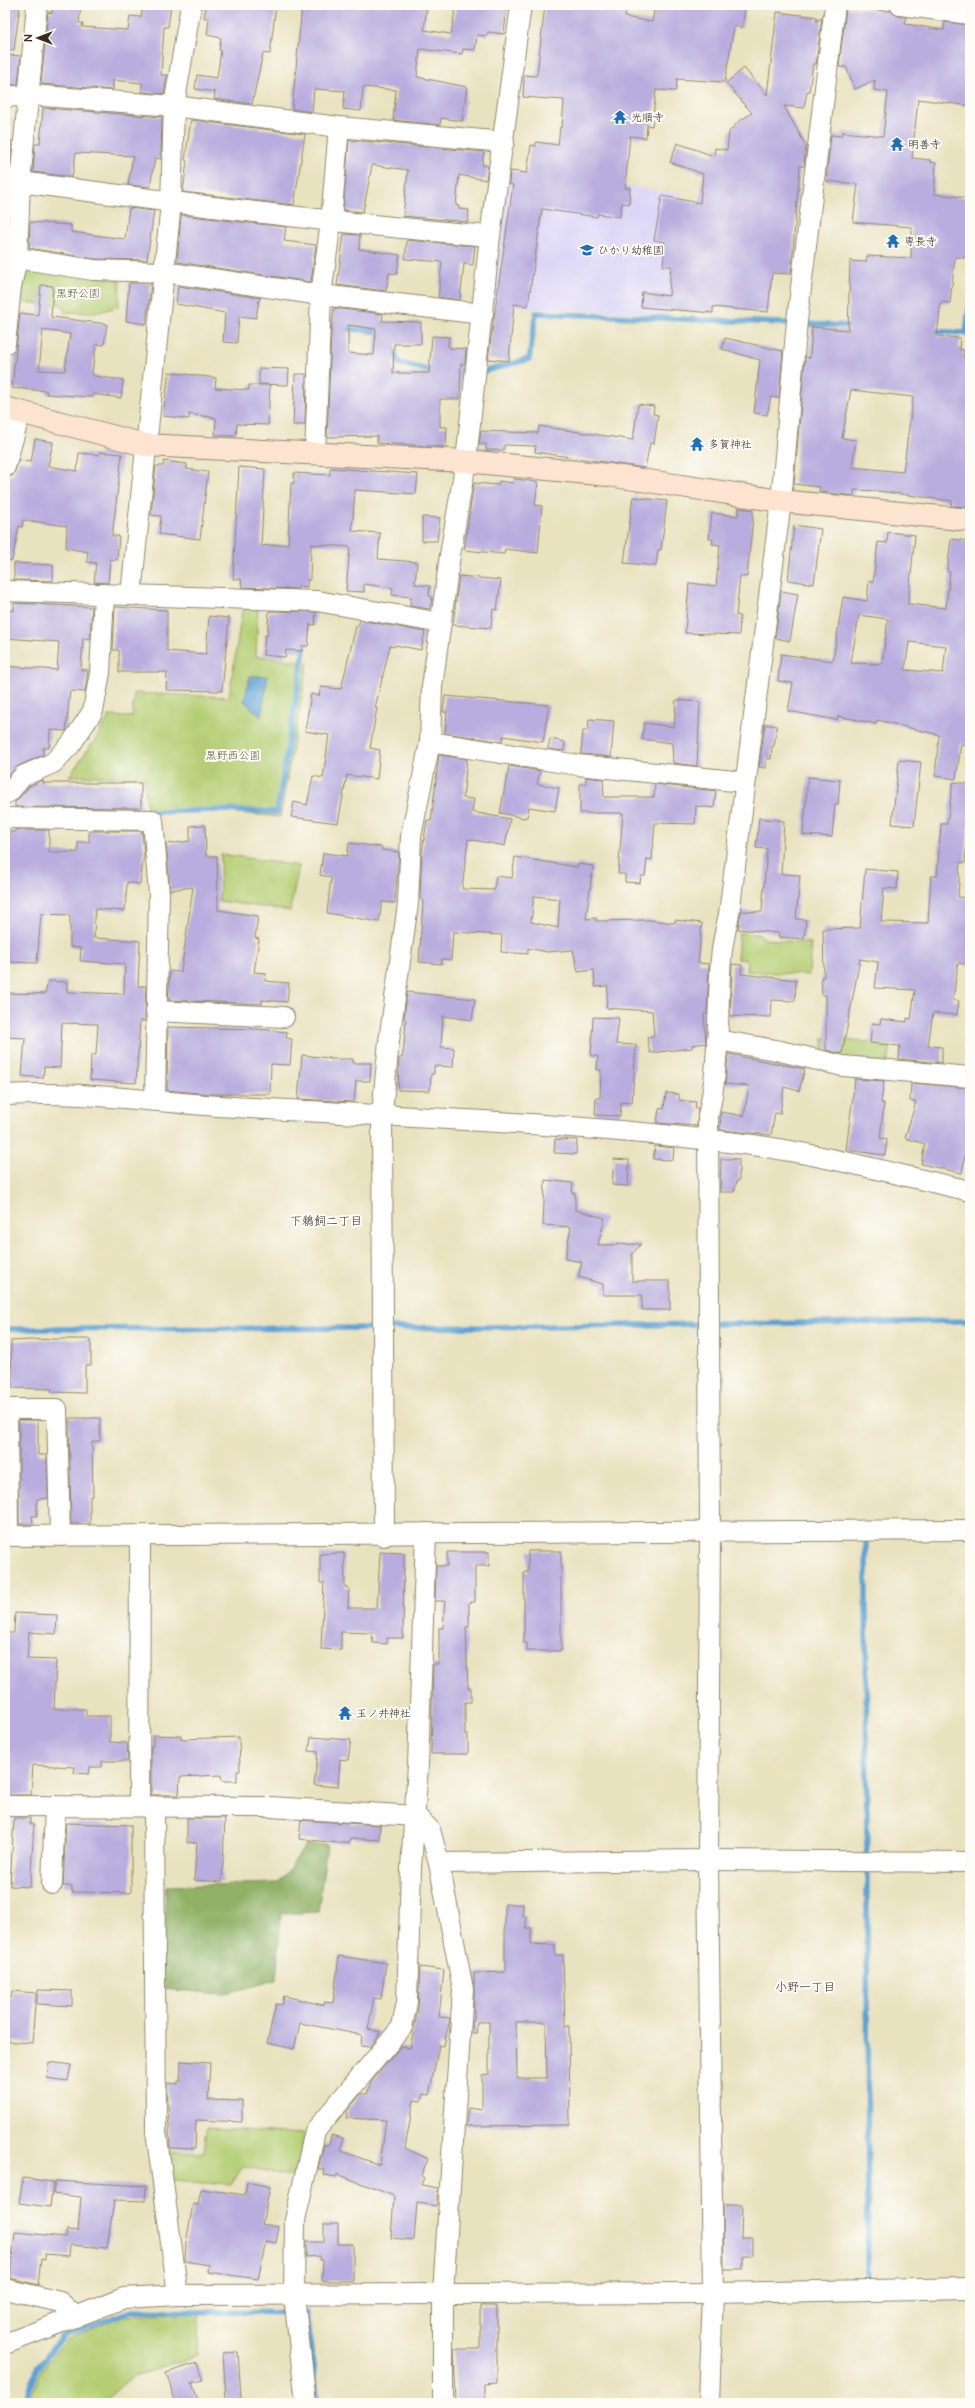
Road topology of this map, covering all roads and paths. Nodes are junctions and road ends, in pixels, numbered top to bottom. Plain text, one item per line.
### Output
1 (37, 5) edge
2 (192, 5) edge
3 (522, 5) edge
4 (835, 5) edge
5 (900, 5) edge
6 (970, 14) edge
7 (30, 95) junction
8 (5, 97) edge
9 (174, 106) junction
10 (339, 127) junction
11 (504, 142) junction
12 (13, 180) edge
13 (171, 202) junction
14 (331, 221) junction
15 (490, 236) junction
16 (17, 258) junction
17 (164, 272) junction
18 (321, 296) junction
19 (483, 314) junction
20 (5, 344) edge
21 (13, 410) edge
22 (145, 445) junction
23 (316, 454) junction
24 (466, 461) junction
25 (5, 467) edge
26 (781, 501) junction
27 (970, 520) edge
28 (5, 591) edge
29 (104, 594) junction
30 (131, 595) junction
31 (441, 623) junction
32 (430, 742) junction
33 (744, 782) junction
34 (5, 794) edge
35 (5, 818) edge
36 (156, 1011) junction
37 (284, 1017) dead end
38 (717, 1040) junction
39 (970, 1077) edge
40 (5, 1095) edge
41 (155, 1100) junction
42 (382, 1114) junction
43 (709, 1141) junction
44 (970, 1191) edge
45 (6, 1408) edge
46 (710, 1530) junction
47 (970, 1530) edge
48 (426, 1533) junction
49 (6, 1536) edge
50 (60, 1536) junction
51 (140, 1536) junction
52 (384, 1536) junction
53 (5, 1806) edge
54 (56, 1806) junction
55 (147, 1806) junction
56 (416, 1816) junction
57 (708, 1860) junction
58 (970, 1862) edge
59 (439, 1863) junction
60 (52, 1884) dead end
61 (5, 2288) edge
62 (970, 2288) edge
63 (443, 2293) junction
64 (713, 2293) junction
65 (178, 2295) junction
66 (294, 2295) junction
67 (76, 2317) junction
68 (5, 2344) edge
69 (306, 2403) edge
70 (443, 2403) edge
71 (709, 2403) edge

1 - 7 street
2 - 9 street
3 - 11 street
4 - 26 street
5 - 6 street
7 - 8 street
7 - 9 street
7 - 12 street
9 - 10 street
9 - 13 street
10 - 11 street
10 - 14 street
11 - 15 street
12 - 13 street
12 - 16 street
13 - 14 street
13 - 17 street
14 - 15 street
14 - 18 street
15 - 19 street
16 - 17 street
16 - 20 street
17 - 18 street
17 - 22 street
18 - 19 street
18 - 23 street
19 - 24 street
21 - 22 street
21 - 25 street
22 - 23 street
22 - 30 street
23 - 24 street
24 - 26 street
24 - 31 street
26 - 27 street
26 - 33 street
28 - 29 street
29 - 30 street
29 - 34 street
30 - 31 street
31 - 32 street
32 - 33 street
32 - 42 street
33 - 38 street
35 - 36 street
36 - 37 street
36 - 41 street
38 - 39 street
38 - 43 street
40 - 41 street
41 - 42 street
42 - 43 street
42 - 52 street
43 - 44 street
43 - 46 street
45 - 49 street
45 - 50 street
46 - 47 street
46 - 48 street
46 - 57 street
48 - 52 street
48 - 56 street
49 - 50 street
50 - 51 street
51 - 52 street
51 - 55 street
53 - 54 street
54 - 55 street
54 - 60 street
55 - 56 street
55 - 65 street
56 - 59 street
56 - 66 street
57 - 58 street
57 - 59 street
57 - 64 street
59 - 63 street
61 - 67 street
62 - 64 street
63 - 64 street
63 - 66 street
63 - 70 street
64 - 71 street
65 - 66 street
65 - 67 street
66 - 69 street
67 - 68 street

